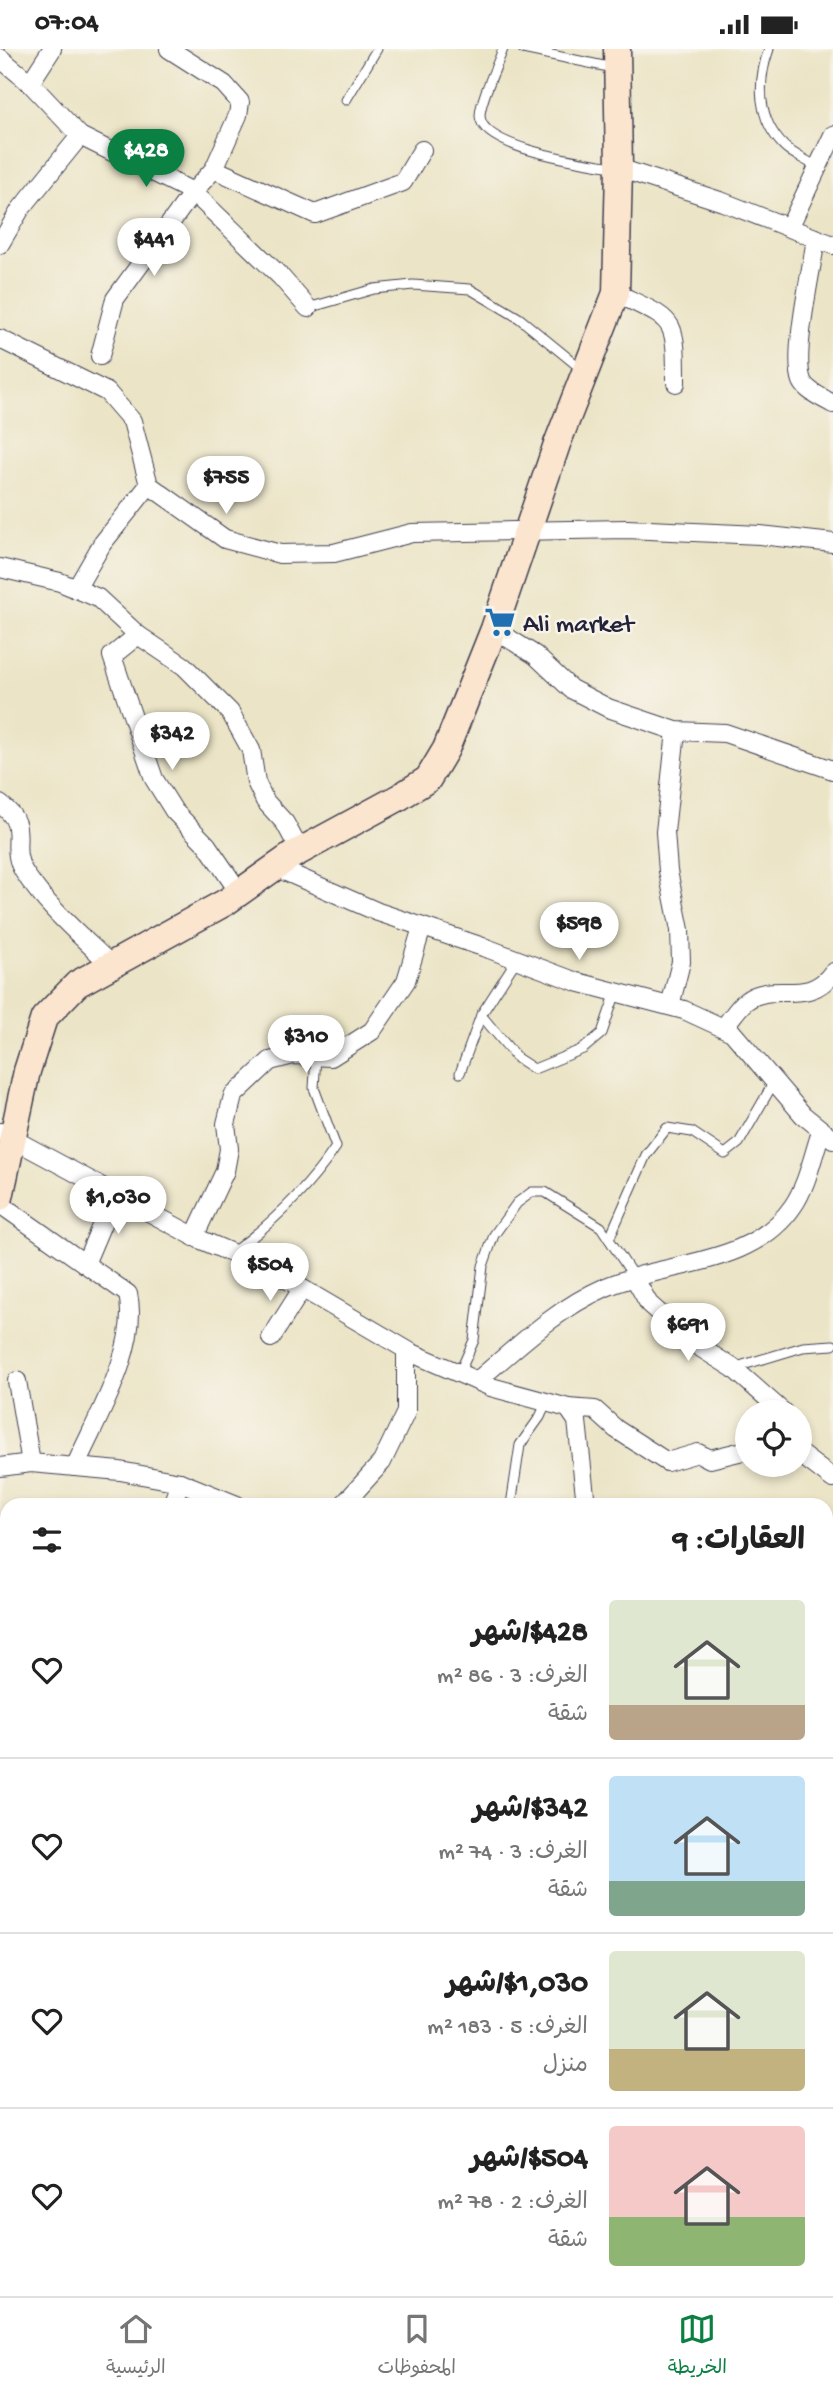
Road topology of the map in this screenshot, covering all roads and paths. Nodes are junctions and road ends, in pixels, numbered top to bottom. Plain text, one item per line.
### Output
1 (52, 49) edge
2 (169, 49) edge
3 (377, 49) edge
4 (503, 49) edge
5 (523, 49) edge
6 (769, 49) edge
7 (0, 58) edge
8 (617, 59) edge
9 (30, 83) junction
10 (346, 100) dead end
11 (833, 135) edge
12 (80, 136) junction
13 (422, 150) dead end
14 (817, 167) junction
15 (619, 168) junction
16 (215, 169) junction
17 (193, 192) junction
18 (789, 228) junction
19 (825, 241) edge
20 (0, 244) edge
21 (616, 293) junction
22 (308, 308) joint
23 (0, 339) edge
24 (100, 356) dead end
25 (586, 372) junction
26 (676, 383) dead end
27 (833, 404) edge
28 (149, 485) junction
29 (528, 532) junction
30 (833, 543) edge
31 (0, 568) edge
32 (76, 589) junction
33 (495, 629) junction
34 (138, 635) junction
35 (676, 731) junction
36 (833, 770) edge
37 (0, 804) edge
38 (300, 851) junction
39 (275, 867) junction
40 (239, 892) junction
41 (422, 927) junction
42 (517, 959) junction
43 (111, 965) junction
44 (833, 972) edge
45 (617, 992) junction
46 (670, 1006) junction
47 (481, 1015) junction
48 (724, 1027) junction
49 (316, 1056) junction
50 (460, 1073) dead end
51 (774, 1082) junction
52 (827, 1135) edge
53 (6, 1136) edge
54 (115, 1193) junction
55 (0, 1197) edge
56 (0, 1204) edge
57 (194, 1237) junction
58 (609, 1239) junction
59 (231, 1253) junction
60 (85, 1264) junction
61 (634, 1277) junction
62 (302, 1289) junction
63 (271, 1338) dead end
64 (833, 1345) edge
65 (406, 1350) junction
66 (733, 1368) junction
67 (459, 1374) junction
68 (17, 1381) dead end
69 (477, 1381) junction
70 (769, 1400) edge
71 (547, 1401) junction
72 (568, 1408) junction
73 (735, 1453) edge
74 (31, 1463) junction
75 (812, 1463) edge
76 (0, 1467) edge
77 (75, 1467) junction
78 (833, 1479) edge
79 (180, 1482) junction
80 (174, 1498) edge
81 (220, 1498) edge
82 (349, 1498) edge
83 (513, 1498) edge
84 (585, 1498) edge

1 - 9 street
2 - 16 street
3 - 10 lane
4 - 15 lane
5 - 8 lane
6 - 14 lane
7 - 9 street
8 - 15 street
9 - 12 street
11 - 14 street
12 - 17 street
12 - 20 street
13 - 16 street
14 - 18 street
15 - 18 street
15 - 21 street
16 - 17 street
17 - 22 street
17 - 24 street
18 - 19 street
19 - 27 street
21 - 25 street
21 - 26 street
22 - 25 lane
23 - 28 street
25 - 29 street
28 - 29 street
28 - 32 street
29 - 30 street
29 - 33 street
31 - 32 street
32 - 34 street
33 - 35 street
33 - 38 street
34 - 38 street
34 - 40 street
35 - 36 street
35 - 46 street
37 - 43 street
38 - 39 street
39 - 40 street
39 - 41 street
40 - 43 street
41 - 42 street
41 - 49 street
42 - 45 street
42 - 47 lane
43 - 53 street
44 - 48 street
45 - 46 street
45 - 47 lane
46 - 48 street
47 - 50 lane
48 - 51 street
49 - 57 street
49 - 59 lane
51 - 52 street
51 - 58 lane
52 - 61 street
53 - 54 street
53 - 55 street
54 - 57 street
54 - 60 street
56 - 60 street
57 - 59 street
58 - 61 lane
58 - 67 lane
59 - 62 street
60 - 77 street
61 - 66 street
61 - 69 street
62 - 63 street
62 - 65 street
64 - 66 lane
65 - 67 street
65 - 82 street
66 - 70 street
67 - 69 street
68 - 74 street
69 - 71 street
71 - 72 street
71 - 83 lane
72 - 73 street
72 - 84 street
74 - 76 street
74 - 77 street
75 - 78 street
77 - 79 street
79 - 80 street
79 - 81 street

